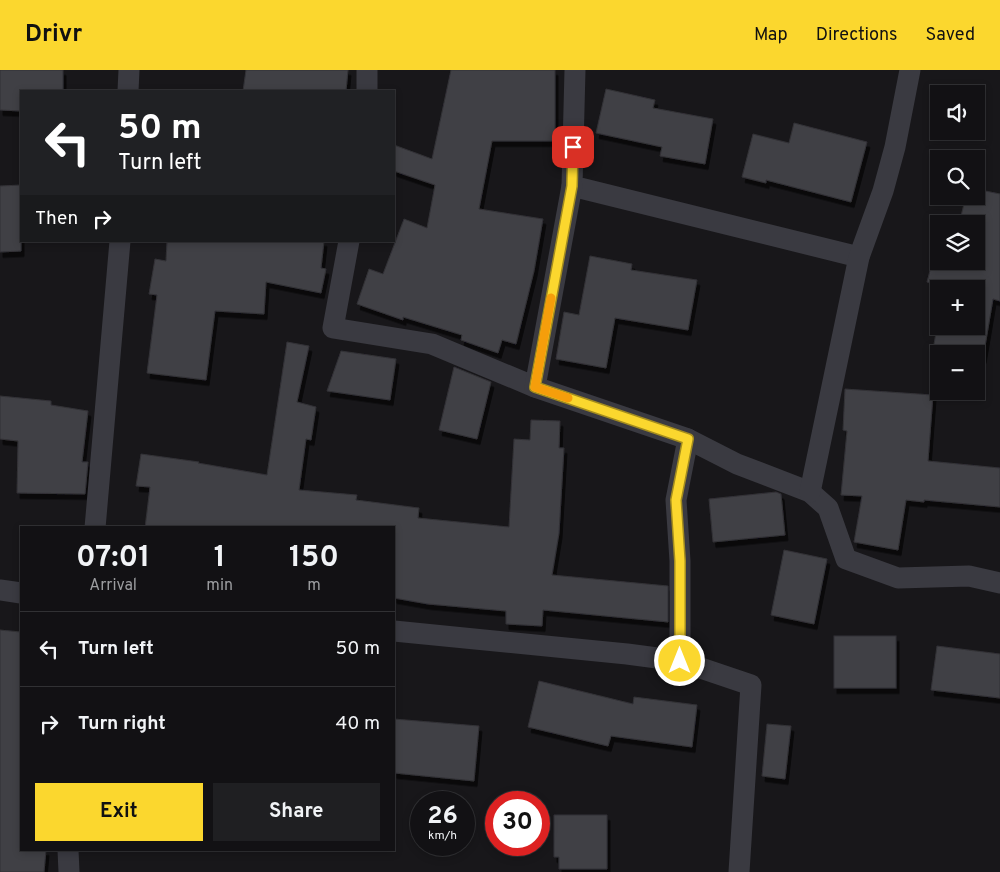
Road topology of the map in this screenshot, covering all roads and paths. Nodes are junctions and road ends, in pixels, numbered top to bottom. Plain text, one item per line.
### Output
1 (129, 70) edge
2 (367, 70) edge
3 (575, 70) edge
4 (910, 70) edge
5 (128, 90) edge
6 (367, 90) edge
7 (572, 186) junction
8 (120, 242) edge
9 (349, 242) edge
10 (859, 257) junction
11 (535, 387) junction
12 (688, 439) junction
13 (810, 492) junction
14 (95, 526) edge
15 (1000, 582) edge
16 (0, 590) edge
17 (20, 592) edge
18 (395, 631) edge
19 (680, 661) junction
20 (68, 851) edge
21 (70, 872) edge
22 (739, 872) edge

1 - 5 street
2 - 6 street
3 - 7 street
4 - 10 street
7 - 10 street
7 - 11 street
8 - 14 street
9 - 11 street
10 - 13 street
11 - 12 street
12 - 13 street
12 - 19 street
13 - 15 street
16 - 17 street
18 - 19 street
19 - 22 street
20 - 21 street

